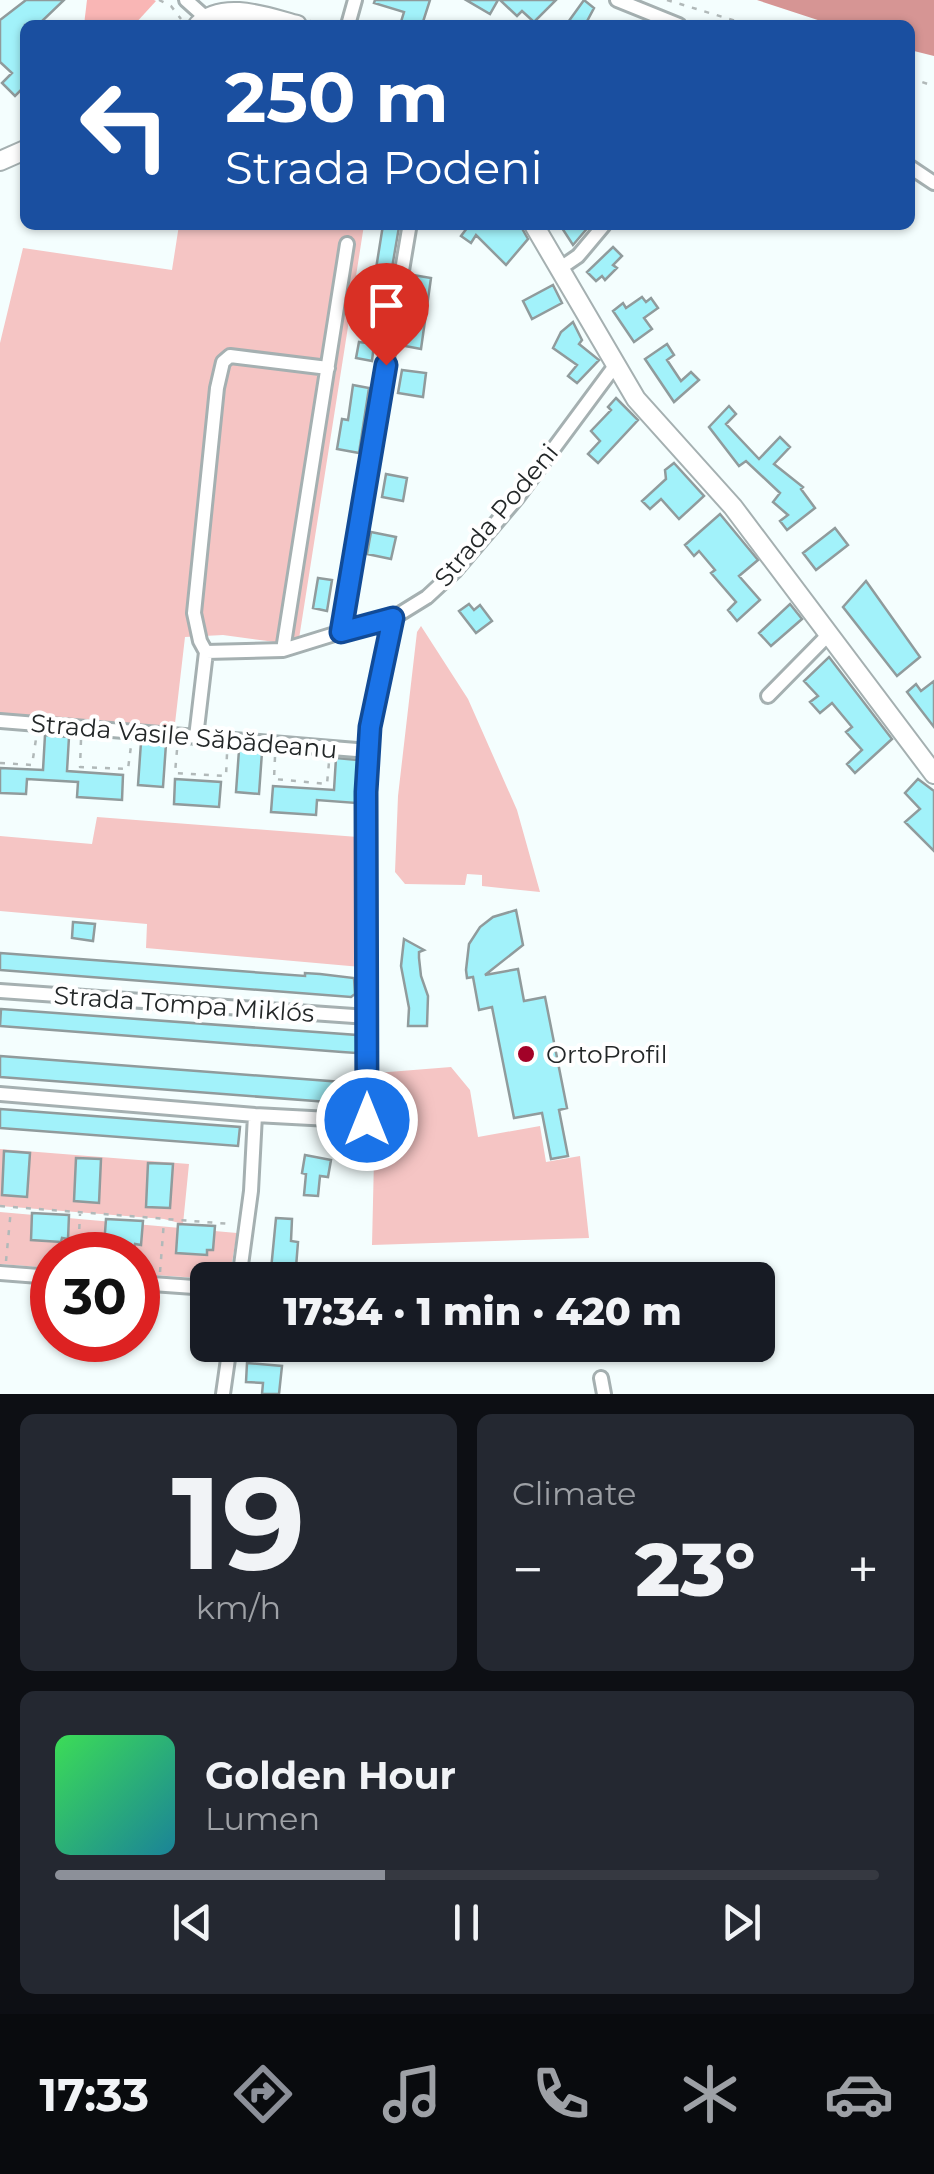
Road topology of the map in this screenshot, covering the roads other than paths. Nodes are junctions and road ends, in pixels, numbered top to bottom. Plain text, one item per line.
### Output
1 (186, 0) edge
2 (616, 0) edge
3 (195, 20) edge
4 (277, 20) edge
5 (666, 20) edge
6 (408, 230) edge
7 (537, 230) edge
8 (600, 230) edge
9 (348, 244) dead end
10 (559, 269) junction
11 (614, 367) junction
12 (328, 368) junction
13 (393, 618) junction
14 (341, 632) junction
15 (829, 634) junction
16 (283, 650) junction
17 (206, 652) junction
18 (768, 696) dead end
19 (0, 721) edge
20 (196, 737) junction
21 (369, 751) junction
22 (934, 774) edge
23 (0, 991) edge
24 (368, 1017) junction
25 (0, 1094) edge
26 (255, 1115) junction
27 (242, 1262) edge
28 (3, 1270) edge
29 (30, 1274) edge
30 (160, 1285) edge
31 (190, 1287) edge
32 (228, 1362) edge
33 (602, 1378) dead end
34 (223, 1394) edge
35 (604, 1394) edge

1 - 3 street
2 - 5 street
3 - 4 main road
6 - 14 street
7 - 10 main road
8 - 10 street
9 - 12 street
10 - 11 main road
11 - 13 street, Strada Podeni
11 - 15 main road
12 - 16 street
12 - 17 street
13 - 14 street, Strada Podeni
13 - 21 street, Strada Vasile Săbădeanu
14 - 16 street, Strada Podeni
15 - 18 street
15 - 22 main road
16 - 17 street, Strada Podeni
17 - 20 street
19 - 20 street, Strada Vasile Săbădeanu
20 - 21 street, Strada Vasile Săbădeanu
21 - 24 street, Strada Vasile Săbădeanu
23 - 24 street, Strada Tompa Miklós
24 - 26 street, Strada Vasile Săbădeanu
25 - 26 street
26 - 27 street
28 - 29 street
30 - 31 street
32 - 34 street
33 - 35 street

